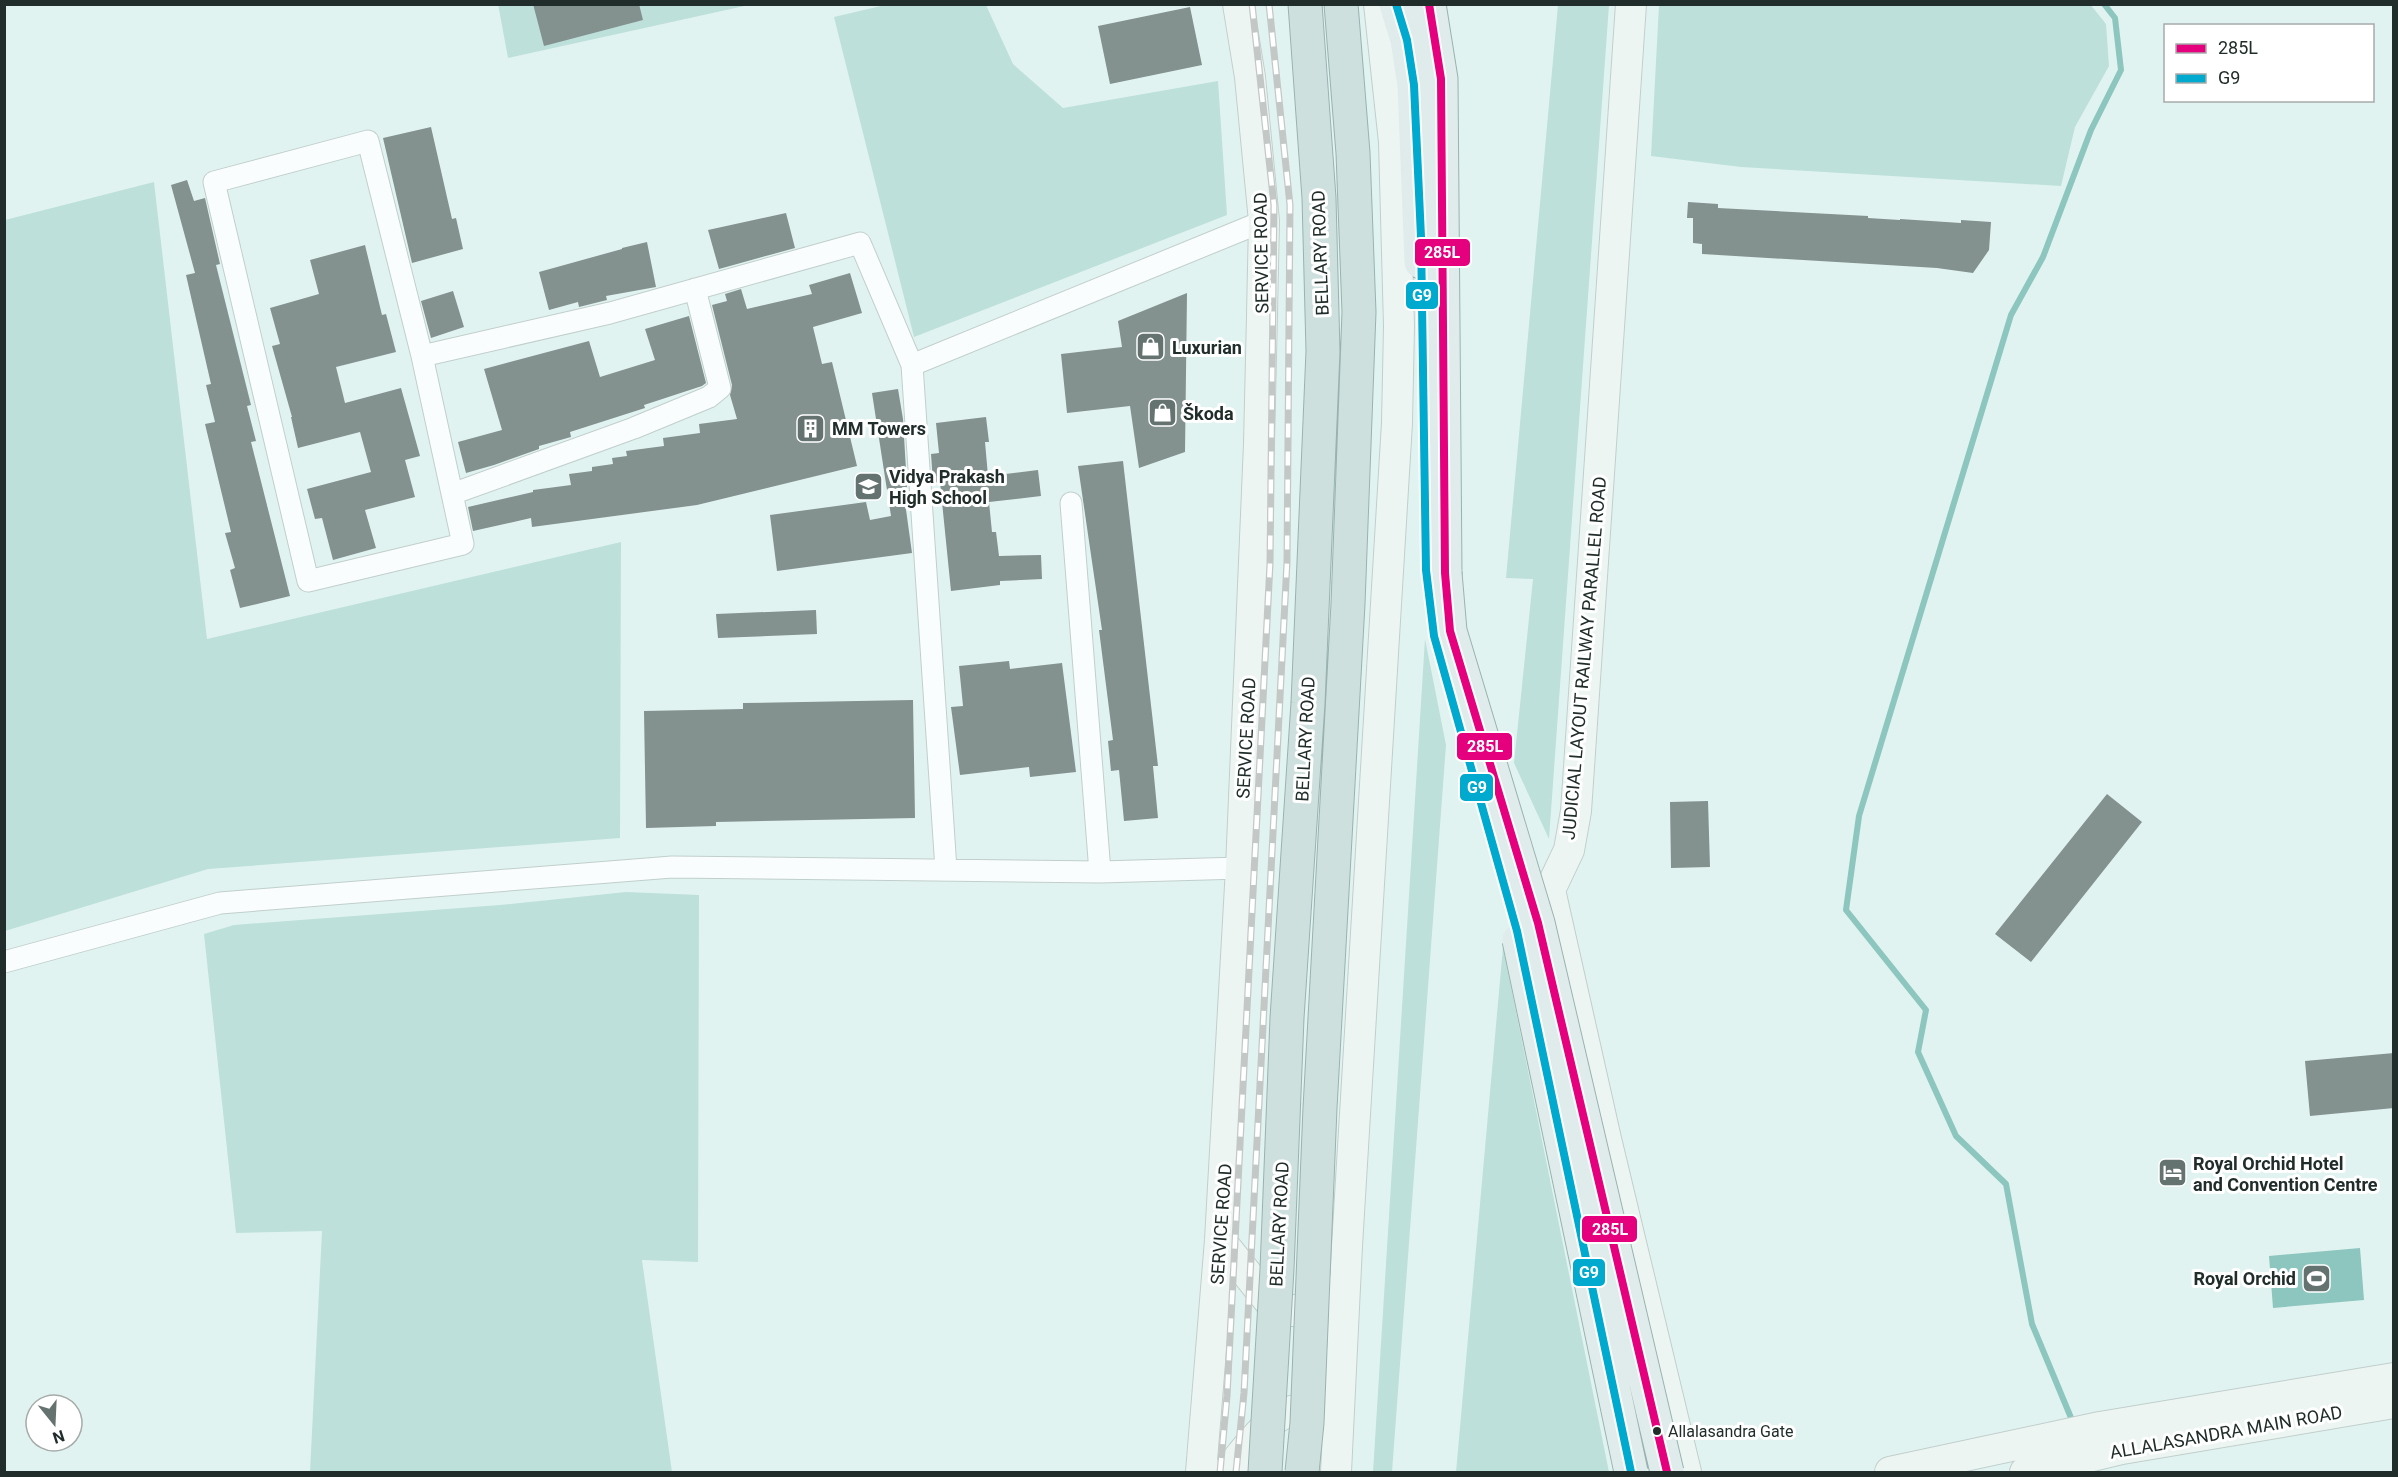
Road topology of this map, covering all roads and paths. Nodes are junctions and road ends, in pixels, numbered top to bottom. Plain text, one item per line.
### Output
1 (1238, 4) edge
2 (1305, 4) edge
3 (1341, 4) edge
4 (1378, 4) edge
5 (1396, 4) edge
6 (1429, 4) edge
7 (1631, 4) edge
8 (1264, 222) junction
9 (695, 289) junction
10 (422, 356) junction
11 (912, 365) junction
12 (452, 494) junction
13 (1071, 503) dead end
14 (1436, 572) junction
15 (1240, 868) junction
16 (946, 869) junction
17 (1100, 872) junction
18 (1550, 890) junction
19 (4, 962) edge
20 (1220, 1240) junction
21 (1347, 1246) junction
22 (2394, 1378) edge
23 (2394, 1403) edge
24 (2115, 1433) junction
25 (1673, 1471) edge
26 (1202, 1473) edge
27 (1227, 1473) edge
28 (1264, 1473) edge
29 (1302, 1473) edge
30 (1334, 1473) edge
31 (1622, 1473) edge
32 (1631, 1473) edge
33 (1890, 1473) edge
34 (2025, 1473) edge

1 - 8 main road, SERVICE ROAD
2 - 28 highway, BELLARY ROAD, bridge
3 - 29 highway, BELLARY ROAD, bridge
4 - 21 main road
5 - 14 main road
6 - 14 main road
7 - 18 main road, JUDICIAL LAYOUT RAILWAY PARALLEL ROAD
8 - 11 street
8 - 15 main road, SERVICE ROAD
9 - 10 street
9 - 11 street
9 - 12 street
10 - 12 street
10 - 12 street
11 - 16 street
13 - 17 street
14 - 25 main road, bridge
14 - 32 main road, bridge
15 - 17 street
15 - 20 main road, SERVICE ROAD
16 - 17 street
16 - 19 street
18 - 25 main road
18 - 31 main road, JUDICIAL LAYOUT RAILWAY PARALLEL ROAD
20 - 21 main road
20 - 26 main road, SERVICE ROAD
21 - 30 main road
22 - 24 main road, ALLALASANDRA MAIN ROAD
23 - 24 main road, ALLALASANDRA MAIN ROAD
24 - 33 main road
24 - 34 main road, ALLALASANDRA MAIN ROAD
27 - 30 main road

